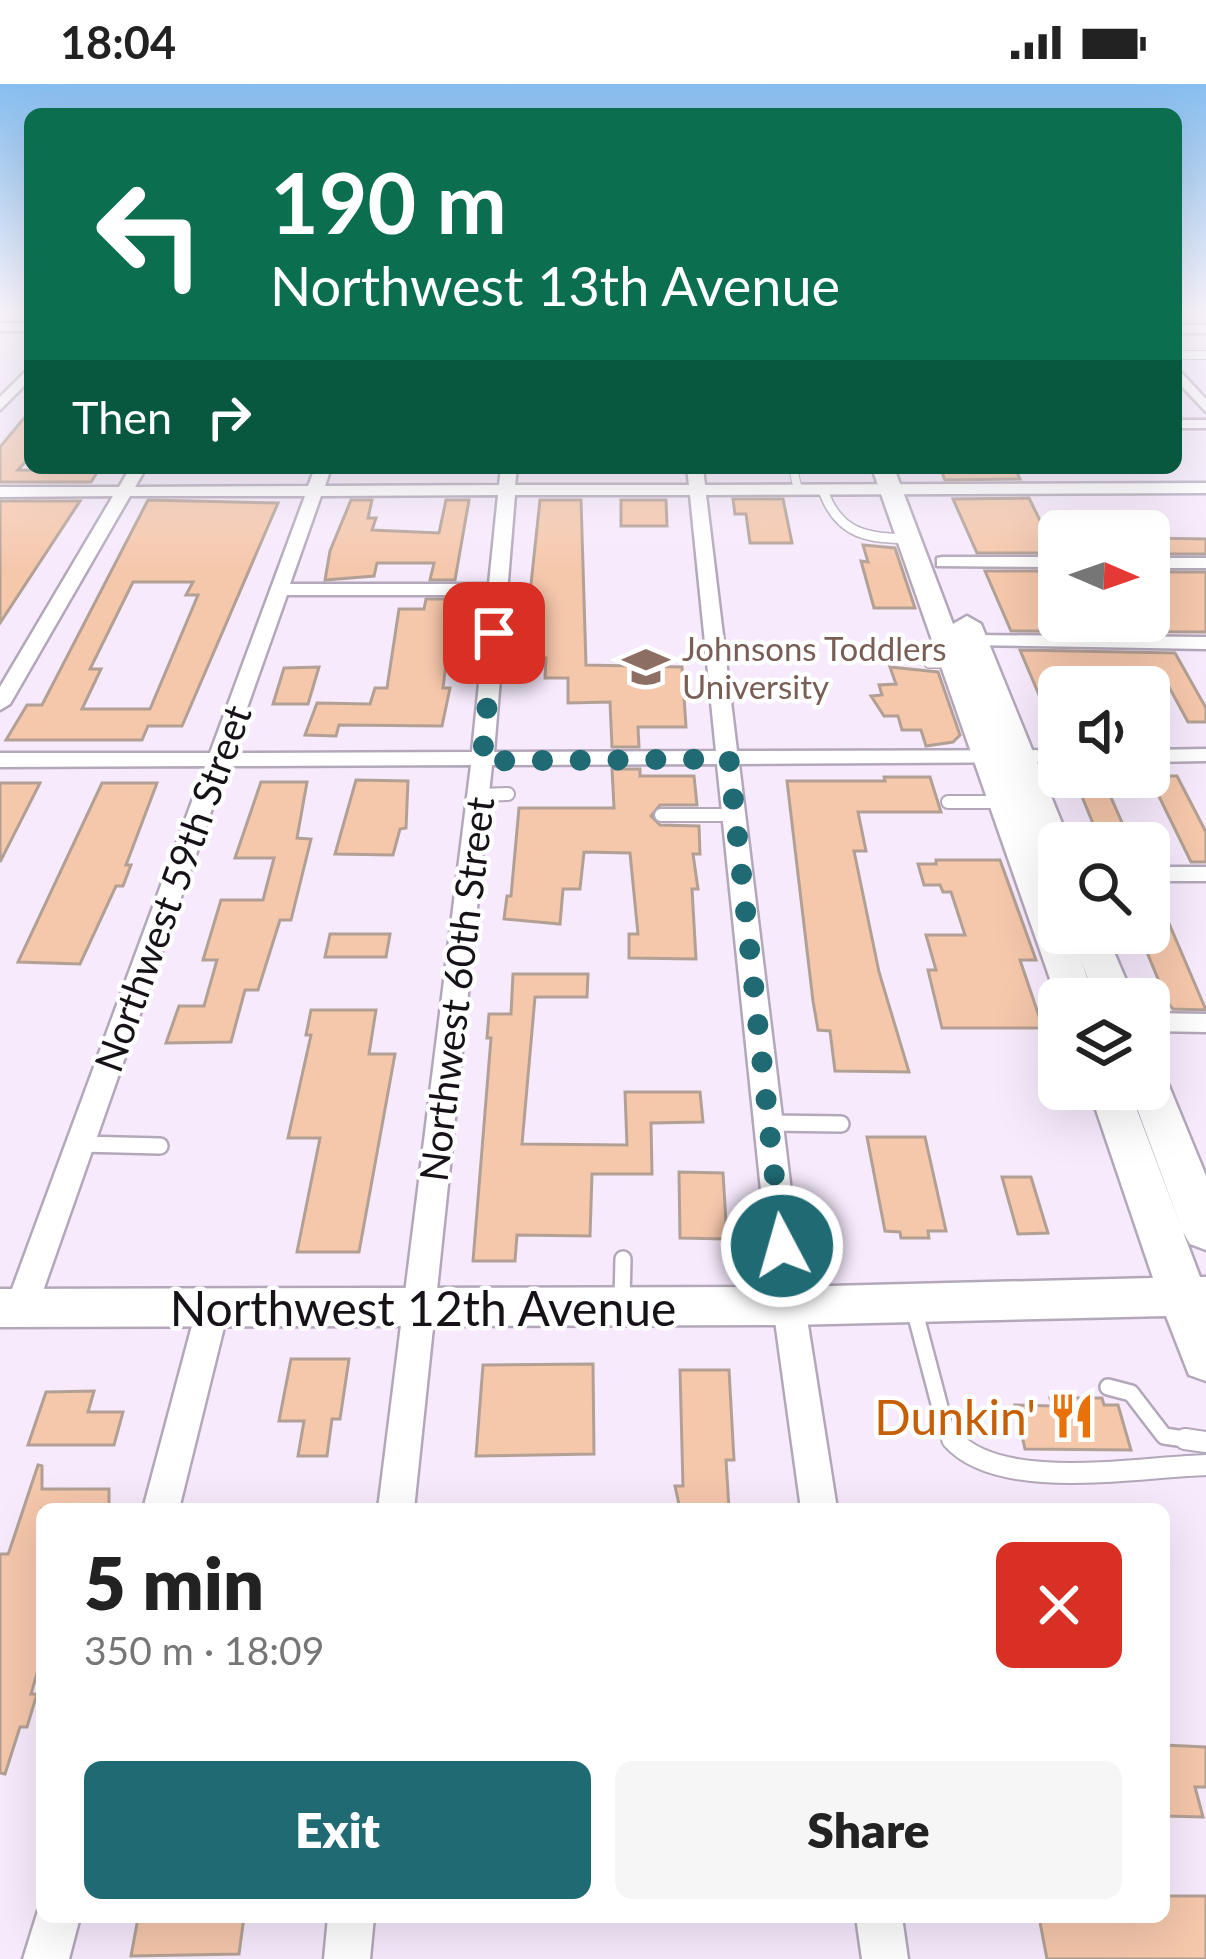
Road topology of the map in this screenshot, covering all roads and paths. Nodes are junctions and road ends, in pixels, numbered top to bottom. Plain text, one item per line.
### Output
1 (134, 474) edge
2 (794, 474) edge
3 (508, 479) edge
4 (697, 479) edge
5 (898, 479) edge
6 (318, 480) edge
7 (1206, 488) edge
8 (798, 490) junction
9 (823, 490) junction
10 (0, 492) edge
11 (124, 492) junction
12 (909, 538) junction
13 (1170, 563) edge
14 (1206, 563) edge
15 (1038, 564) edge
16 (925, 576) junction
17 (278, 589) junction
18 (498, 590) junction
19 (1206, 643) edge
20 (946, 649) junction
21 (0, 704) edge
22 (1206, 755) edge
23 (1038, 756) edge
24 (1170, 756) edge
25 (1004, 757) junction
26 (218, 759) junction
27 (729, 759) junction
28 (0, 760) edge
29 (482, 761) junction
30 (508, 794) dead end
31 (478, 795) junction
32 (948, 802) dead end
33 (1005, 802) junction
34 (661, 815) dead end
35 (735, 815) junction
36 (1039, 822) edge
37 (1170, 874) edge
38 (1206, 874) edge
39 (1067, 978) edge
40 (1170, 1022) edge
41 (1206, 1023) edge
42 (1118, 1110) edge
43 (1158, 1110) edge
44 (769, 1123) junction
45 (841, 1124) dead end
46 (80, 1144) junction
47 (160, 1146) dead end
48 (1206, 1232) edge
49 (1195, 1296) edge
50 (913, 1304) junction
51 (789, 1306) junction
52 (213, 1307) junction
53 (418, 1307) junction
54 (11, 1308) edge
55 (1206, 1360) edge
56 (1108, 1387) dead end
57 (1206, 1442) edge
58 (1206, 1465) edge
59 (163, 1503) edge
60 (397, 1503) edge
61 (818, 1503) edge
62 (55, 1923) edge
63 (350, 1923) edge
64 (880, 1923) edge
65 (46, 1959) edge
66 (346, 1959) edge
67 (885, 1959) edge

1 - 11 street
2 - 8 lane
3 - 4 street
3 - 6 street
3 - 18 street, Northwest 60th Street
4 - 8 street
4 - 27 street
5 - 7 street
5 - 9 street
5 - 12 main road
5 - 16 main road
6 - 11 street
6 - 17 street, Northwest 59th Street
8 - 9 street
9 - 12 lane
10 - 11 street
11 - 21 street
12 - 16 main road
13 - 14 street
15 - 16 street
16 - 20 main road
17 - 18 street
17 - 26 street, Northwest 59th Street
18 - 29 street, Northwest 60th Street
19 - 20 street
20 - 25 main road
20 - 25 main road
22 - 24 street
23 - 25 street
25 - 27 street
25 - 33 main road
25 - 36 main road
26 - 28 street
26 - 29 street
26 - 46 street, Northwest 59th Street
27 - 29 street
27 - 35 street
29 - 31 street, Northwest 60th Street
30 - 31 lane
31 - 53 street, Northwest 60th Street
32 - 33 lane
33 - 39 main road
34 - 35 lane
35 - 44 street
37 - 38 street
40 - 41 street
42 - 49 main road
43 - 48 main road
44 - 45 lane
44 - 51 street
46 - 47 lane
46 - 54 street, Northwest 59th Street
49 - 50 main road, Northwest 12th Avenue
49 - 55 main road
50 - 51 main road, Northwest 12th Avenue
50 - 58 lane
51 - 53 main road, Northwest 12th Avenue
51 - 61 street
52 - 53 main road, Northwest 12th Avenue
52 - 54 main road, Northwest 12th Avenue
52 - 59 street
53 - 60 street, Northwest 60th Street
56 - 57 lane
62 - 65 street
63 - 66 street
64 - 67 street

